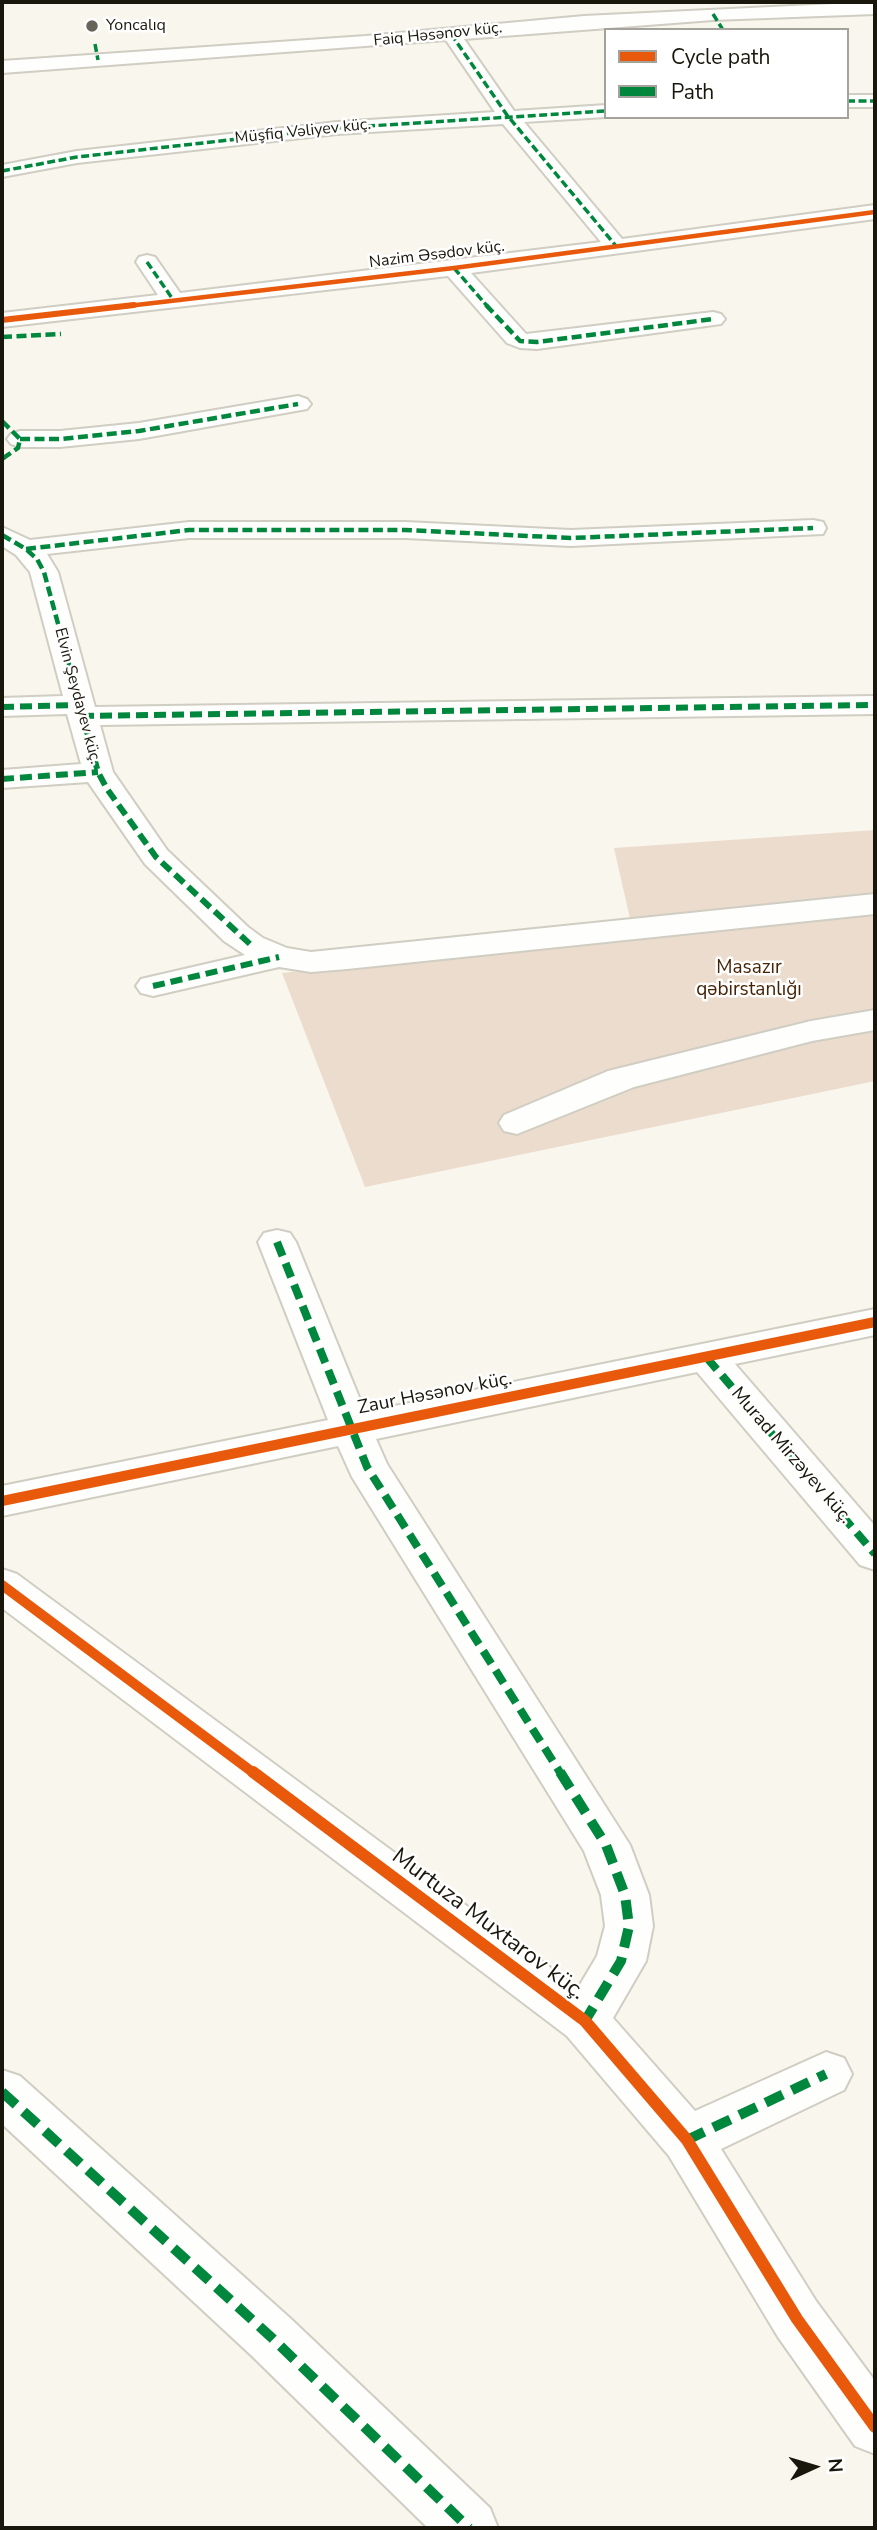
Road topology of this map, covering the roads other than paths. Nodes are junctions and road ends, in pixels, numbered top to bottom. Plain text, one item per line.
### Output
1 (875, 8) edge
2 (718, 22) edge
3 (451, 34) junction
4 (2, 67) edge
5 (849, 101) edge
6 (875, 101) edge
7 (604, 111) edge
8 (507, 116) junction
9 (2, 171) edge
10 (875, 212) edge
11 (615, 246) junction
12 (147, 262) dead end
13 (454, 268) junction
14 (174, 301) junction
15 (713, 319) dead end
16 (2, 320) edge
17 (61, 334) dead end
18 (2, 337) edge
19 (298, 404) dead end
20 (11, 430) edge
21 (2, 459) edge
22 (813, 528) dead end
23 (14, 542) edge
24 (875, 705) edge
25 (2, 707) edge
26 (81, 710) junction
27 (98, 772) junction
28 (2, 779) edge
29 (875, 904) edge
30 (265, 951) junction
31 (153, 986) dead end
32 (875, 1020) edge
33 (517, 1123) dead end
34 (277, 1242) dead end
35 (875, 1322) edge
36 (707, 1358) junction
37 (350, 1429) junction
38 (2, 1501) edge
39 (875, 1554) edge
40 (2, 1585) edge
41 (584, 2021) junction
42 (826, 2074) dead end
43 (2, 2092) edge
44 (687, 2140) junction
45 (875, 2427) edge
46 (469, 2528) edge

1 - 2 street, Faiq Həsənov küç.
2 - 3 street, Faiq Həsənov küç.
3 - 4 street, Faiq Həsənov küç.
3 - 8 street
5 - 6 street
7 - 8 street, Müşfiq Vəliyev küç.
8 - 9 street, Müşfiq Vəliyev küç.
8 - 11 street
10 - 11 street, Nazim Əsədov küç.
11 - 13 street, Nazim Əsədov küç.
12 - 14 street
13 - 14 street, Nazim Əsədov küç.
13 - 15 street
14 - 16 street, Nazim Əsədov küç.
17 - 18 street
19 - 20 street
20 - 21 street
22 - 23 street
23 - 26 street, Elvin Şeydayev küç.
24 - 26 street
25 - 26 street
26 - 27 street, Elvin Şeydayev küç.
27 - 28 street
27 - 30 street, Elvin Şeydayev küç.
29 - 30 street
30 - 31 street
32 - 33 street
34 - 37 street
35 - 36 street, Zaur Həsənov küç.
36 - 37 street, Zaur Həsənov küç.
36 - 39 street, Murad Mirzəyev küç.
37 - 38 street, Zaur Həsənov küç.
37 - 41 street
40 - 41 street, Murtuza Muxtarov küç.
41 - 44 street, Murtuza Muxtarov küç.
42 - 44 street
43 - 46 street
44 - 45 street, Murtuza Muxtarov küç.

